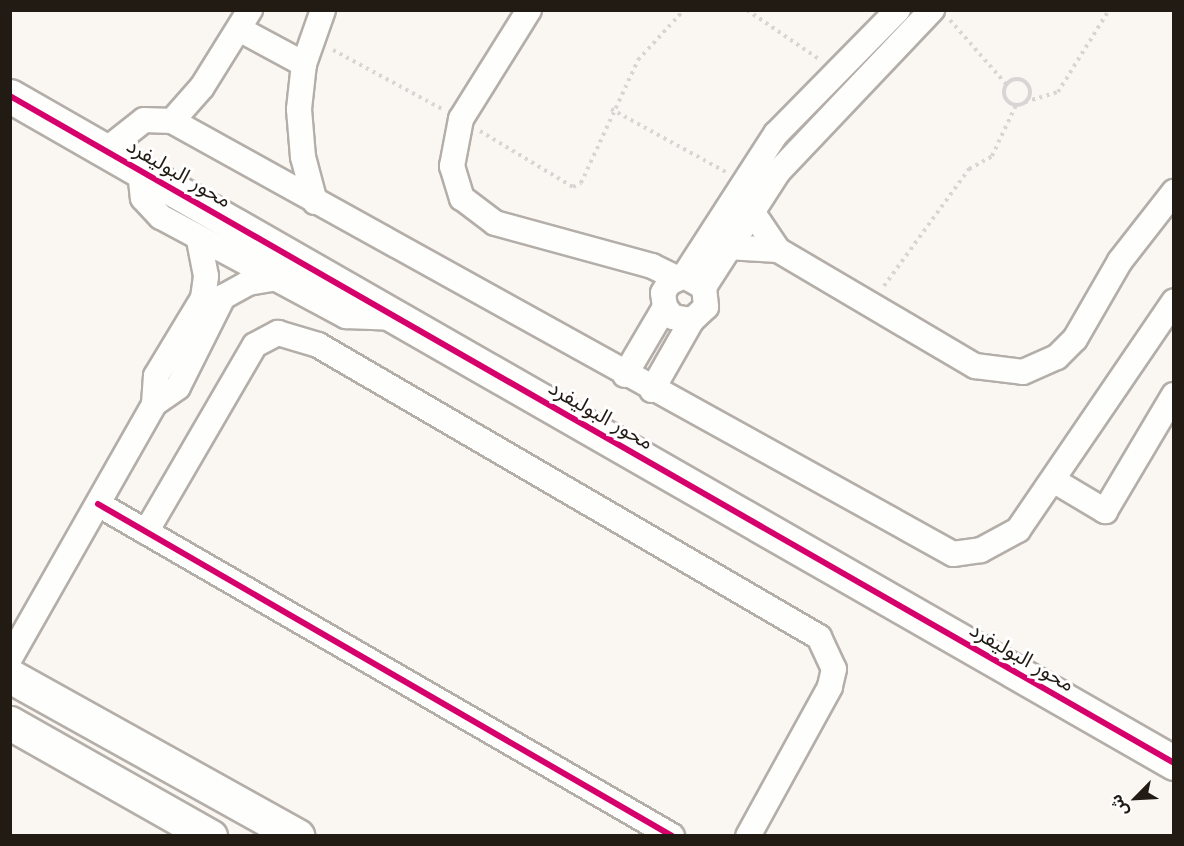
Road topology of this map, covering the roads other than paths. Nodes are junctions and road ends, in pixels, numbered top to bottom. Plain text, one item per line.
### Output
1 (323, 10) edge
2 (529, 10) edge
3 (898, 10) edge
4 (932, 10) edge
5 (244, 20) edge
6 (304, 64) junction
7 (10, 96) edge
8 (172, 121) junction
9 (776, 134) junction
10 (106, 150) junction
11 (796, 150) junction
12 (140, 171) junction
13 (1173, 192) edge
14 (315, 202) junction
15 (751, 210) junction
16 (200, 239) junction
17 (727, 247) junction
18 (778, 250) junction
19 (275, 278) junction
20 (679, 288) junction
21 (1173, 301) edge
22 (398, 318) junction
23 (692, 320) junction
24 (182, 355) junction
25 (625, 375) junction
26 (652, 390) junction
27 (1173, 395) edge
28 (1053, 480) junction
29 (98, 504) junction
30 (146, 532) junction
31 (10, 658) edge
32 (10, 676) edge
33 (10, 723) edge
34 (1173, 763) edge
35 (210, 836) edge
36 (297, 836) edge
37 (672, 836) edge
38 (748, 836) edge

1 - 6 street
2 - 20 street
3 - 9 street
4 - 11 street
5 - 6 street
5 - 8 street
6 - 14 street
7 - 10 street, محور البوليفرد
8 - 10 street
8 - 14 street
9 - 11 street
9 - 20 street
10 - 12 street, محور البوليفرد
11 - 15 street
12 - 16 street
12 - 22 street, محور البوليفرد
13 - 18 street
14 - 25 street
15 - 17 street
15 - 18 street
16 - 19 street
16 - 24 street
17 - 18 street
17 - 20 street
19 - 22 street
19 - 24 street
20 - 23 street
20 - 23 street
20 - 25 street
21 - 28 street
22 - 34 street, محور البوليفرد
23 - 26 street
24 - 29 street
25 - 26 street
26 - 28 street
27 - 28 street
29 - 30 street
29 - 31 street
30 - 37 street
30 - 38 street
32 - 36 street
33 - 35 street

